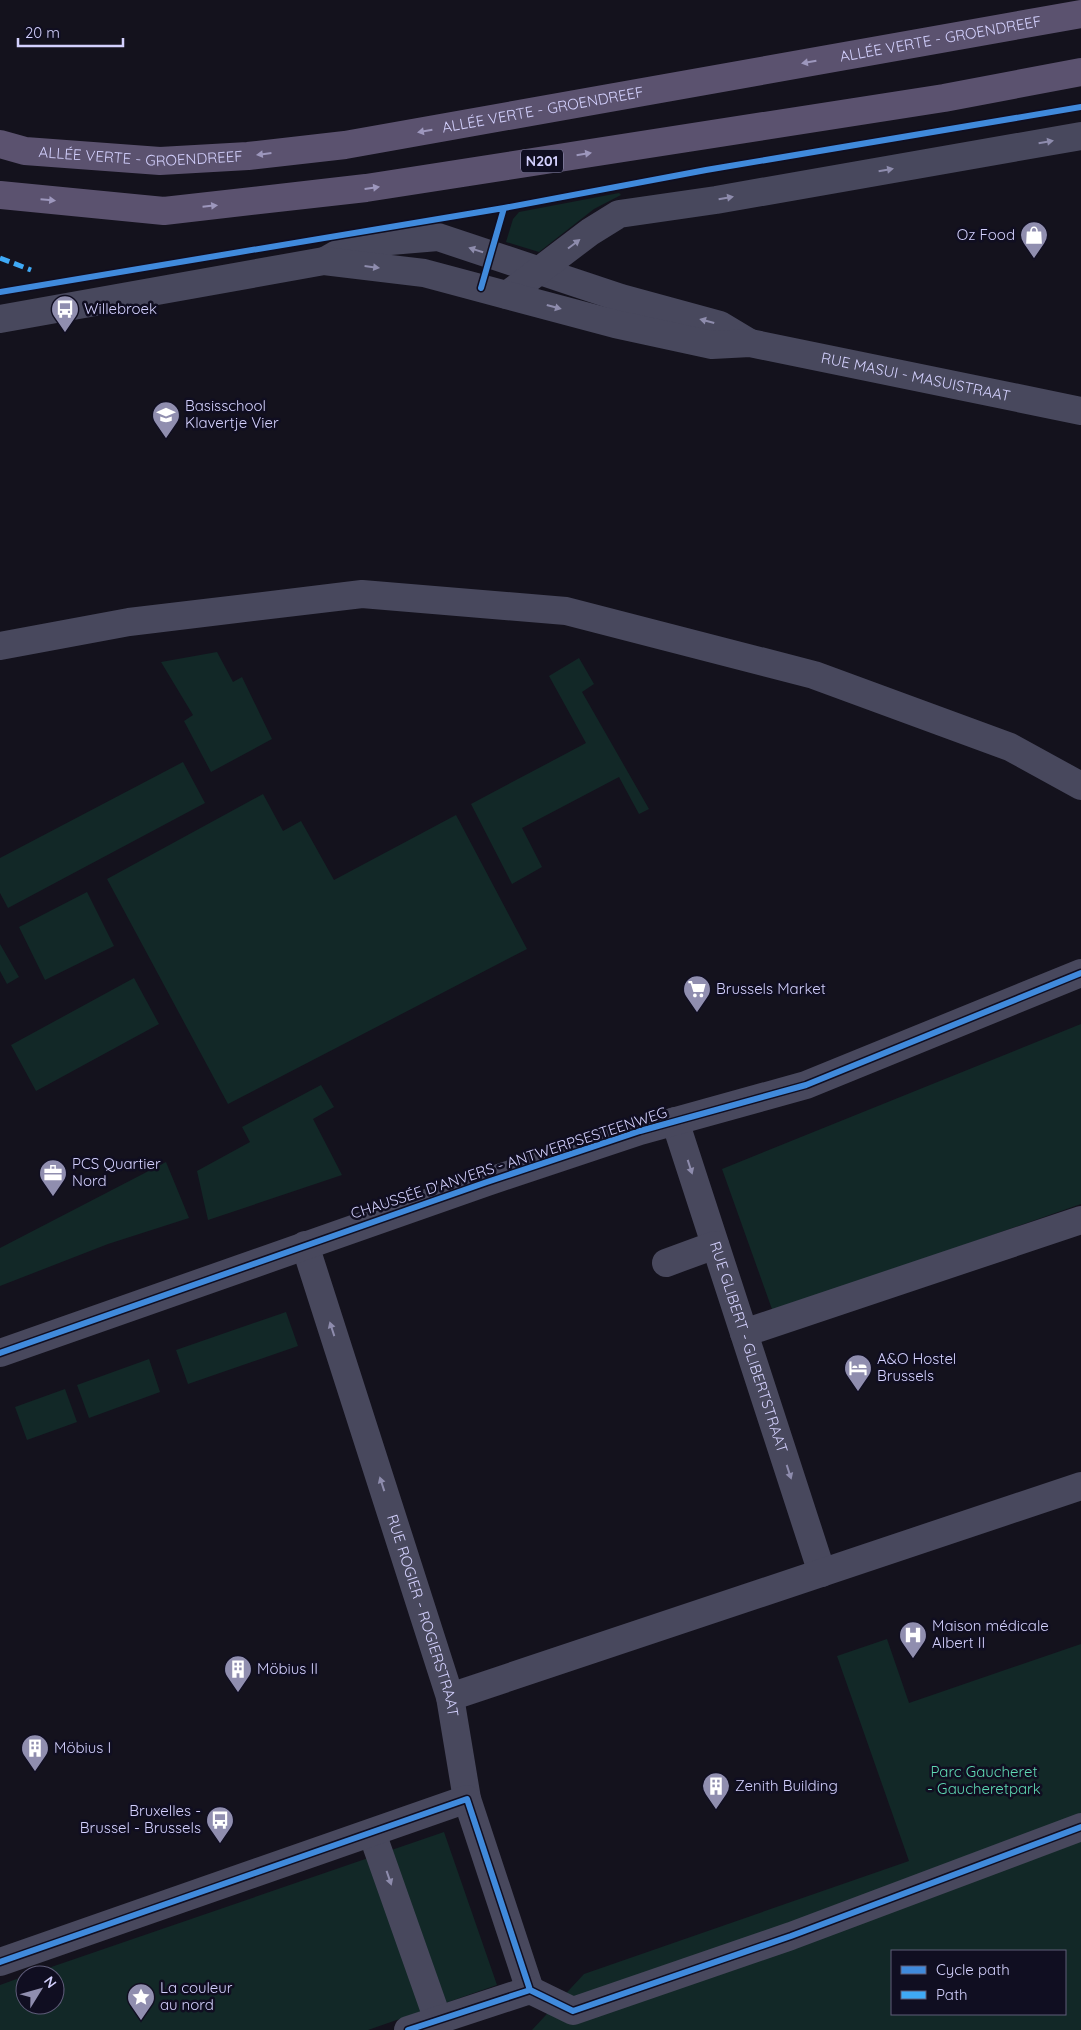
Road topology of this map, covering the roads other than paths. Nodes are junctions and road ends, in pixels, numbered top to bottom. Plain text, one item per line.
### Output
1 (1081, 14) edge
2 (1081, 72) edge
3 (1081, 136) edge
4 (0, 144) edge
5 (0, 195) edge
6 (324, 262) junction
7 (539, 270) junction
8 (507, 295) junction
9 (0, 319) edge
10 (750, 343) junction
11 (1081, 411) edge
12 (0, 646) edge
13 (1081, 786) edge
14 (1081, 973) edge
15 (675, 1121) junction
16 (1081, 1220) edge
17 (305, 1245) junction
18 (715, 1245) junction
19 (666, 1263) dead end
20 (744, 1333) junction
21 (0, 1353) edge
22 (1081, 1486) edge
23 (822, 1573) junction
24 (450, 1697) junction
25 (467, 1799) junction
26 (1081, 1827) edge
27 (372, 1832) junction
28 (0, 1962) edge
29 (530, 1990) junction
30 (461, 2021) edge
31 (408, 2030) edge

1 -> 4 main road, ALLÉE VERTE - GROENDREEF
5 -> 2 main road, N201
7 -> 3 street
7 -> 6 street
6 -> 8 street
6 - 9 street
7 - 8 street
10 -> 7 street, RUE MASUI - MASUISTRAAT
8 -> 10 street, RUE MASUI - MASUISTRAAT
10 - 11 street, RUE MASUI - MASUISTRAAT
12 - 13 street
14 - 15 street, CHAUSSÉE D'ANVERS - ANTWERPSESTEENWEG
15 - 17 street, CHAUSSÉE D'ANVERS - ANTWERPSESTEENWEG
15 -> 18 street, RUE GLIBERT - GLIBERTSTRAAT
16 - 20 street
17 - 21 street, CHAUSSÉE D'ANVERS - ANTWERPSESTEENWEG
24 -> 17 street, RUE ROGIER - ROGIERSTRAAT
18 - 19 street
18 - 20 street, RUE GLIBERT - GLIBERTSTRAAT
20 -> 23 street, RUE GLIBERT - GLIBERTSTRAAT
22 - 23 street
23 - 24 street
24 - 25 street, RUE ROGIER - ROGIERSTRAAT
25 - 27 street
25 - 29 street, RUE ROGIER - ROGIERSTRAAT
26 - 29 street
27 - 28 street
27 -> 30 street
29 - 30 street
30 - 31 street

